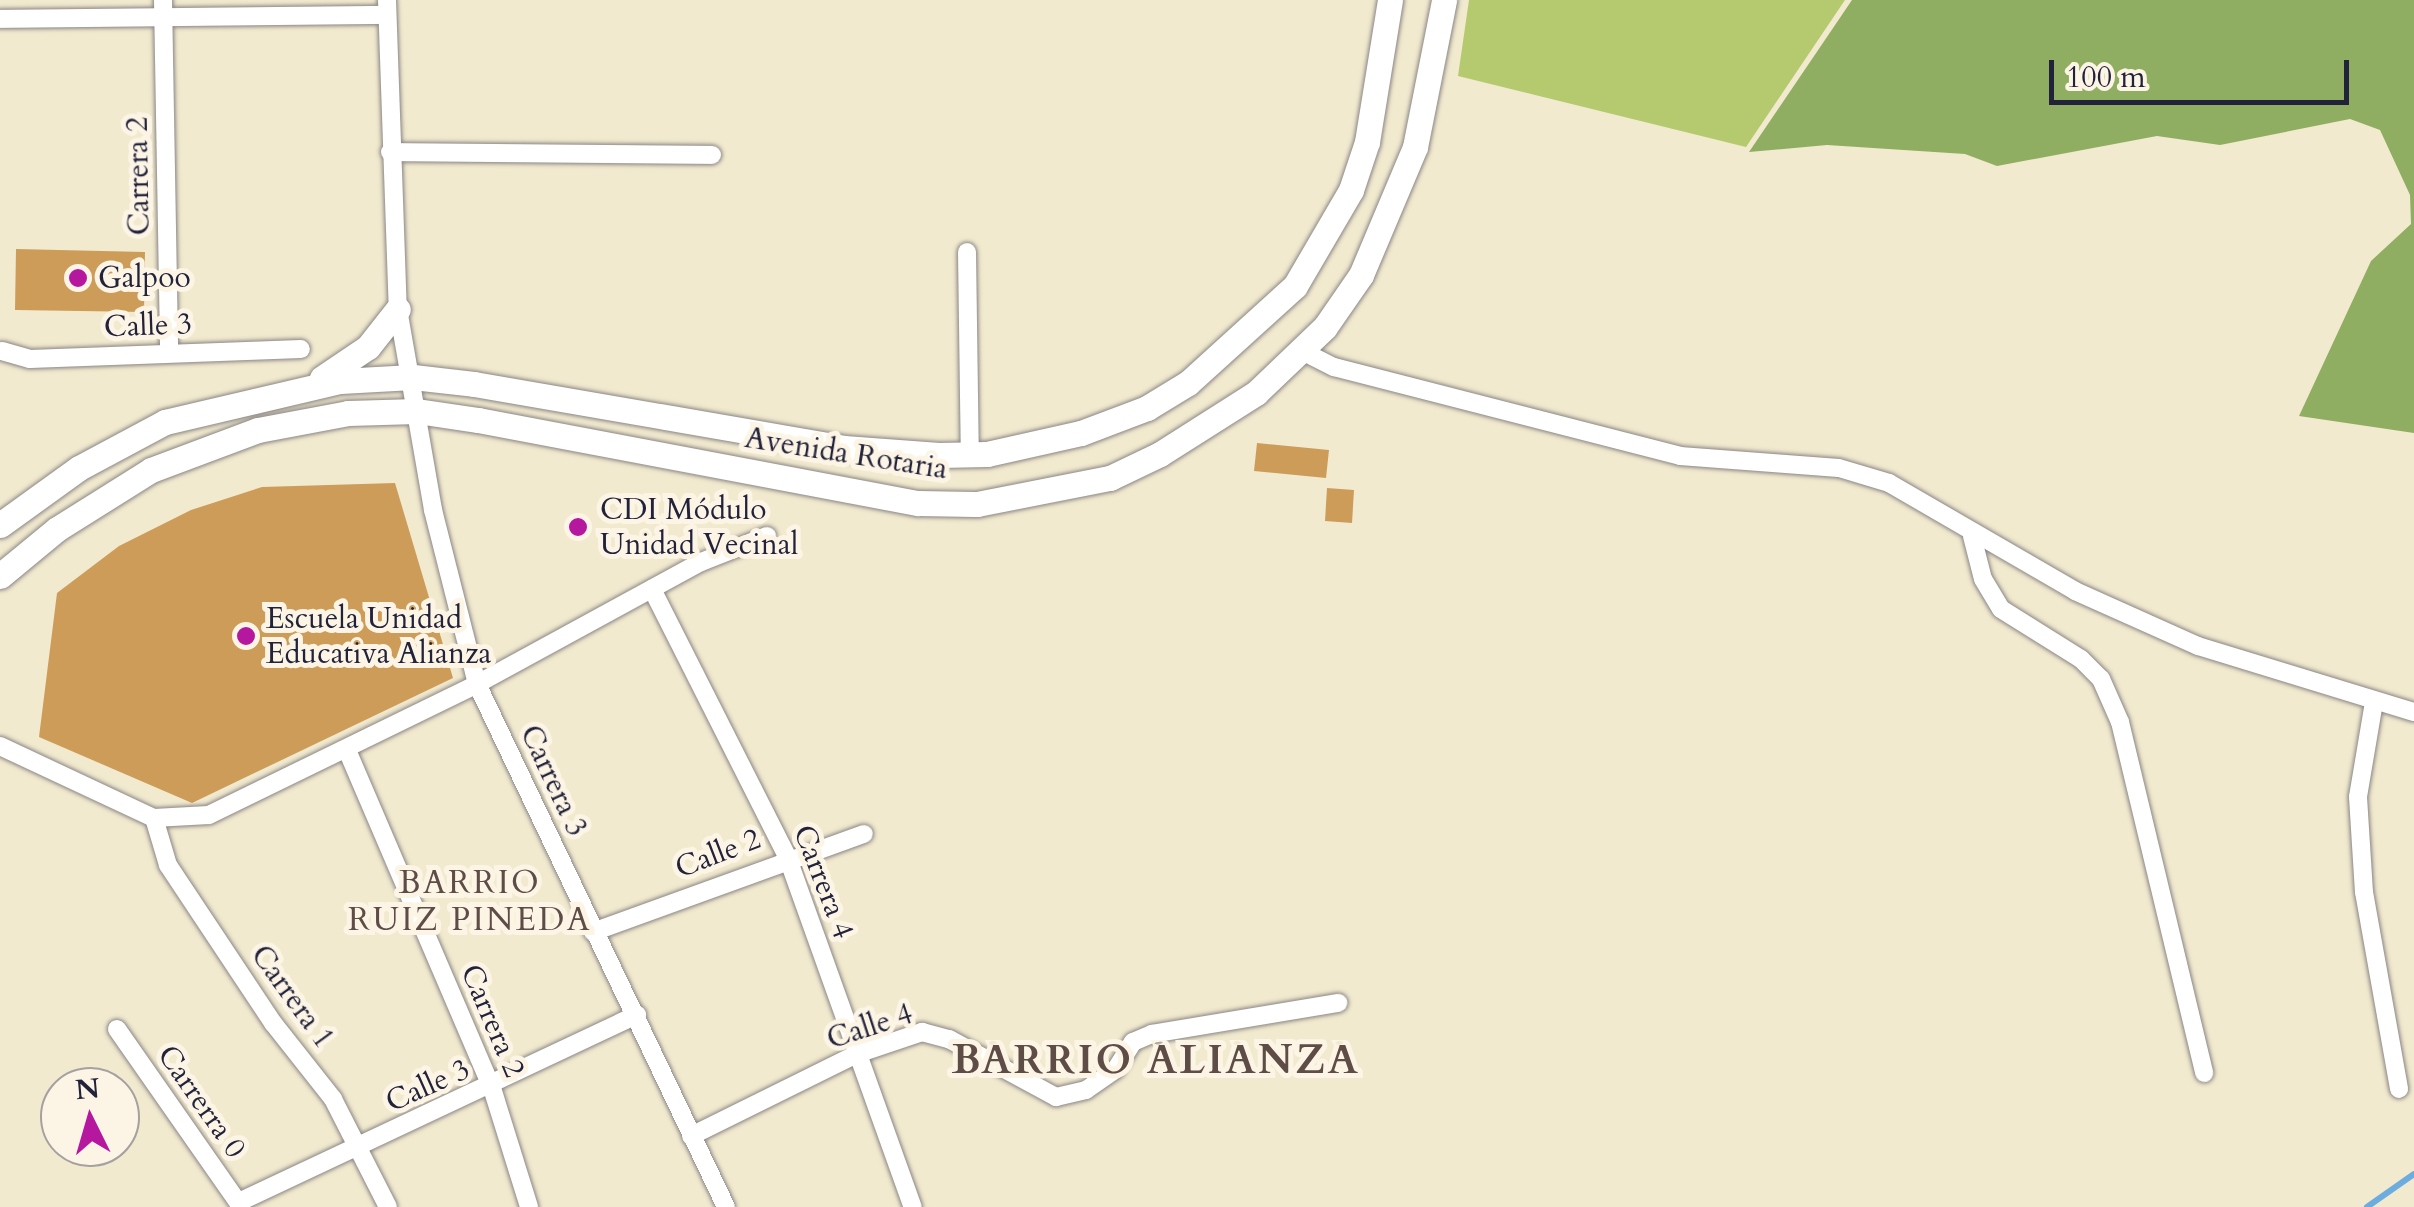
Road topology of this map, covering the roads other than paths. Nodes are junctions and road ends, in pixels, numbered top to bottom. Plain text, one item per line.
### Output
1 (1390, 0) edge
2 (1444, 0) edge
3 (79, 7) edge
4 (163, 7) edge
5 (387, 7) edge
6 (6, 12) edge
7 (390, 152) junction
8 (712, 155) dead end
9 (967, 252) dead end
10 (398, 309) junction
11 (301, 348) dead end
12 (1, 351) edge
13 (1302, 351) junction
14 (169, 352) junction
15 (414, 377) junction
16 (305, 384) junction
17 (417, 411) junction
18 (970, 456) junction
19 (0, 525) edge
20 (1972, 536) junction
21 (761, 537) dead end
22 (0, 576) edge
23 (652, 589) junction
24 (477, 684) junction
25 (2374, 702) junction
26 (2414, 712) edge
27 (0, 746) edge
28 (347, 750) junction
29 (154, 818) junction
30 (864, 834) dead end
31 (787, 856) junction
32 (593, 932) junction
33 (1338, 1003) dead end
34 (637, 1014) junction
35 (116, 1028) dead end
36 (857, 1054) junction
37 (2204, 1072) dead end
38 (492, 1088) junction
39 (2399, 1090) dead end
40 (691, 1136) junction
41 (360, 1145) junction
42 (240, 1204) edge
43 (388, 1207) edge
44 (529, 1207) edge
45 (726, 1207) edge
46 (913, 1207) edge

1 - 18 main road, Avenida Rotaria
2 - 13 main road, Avenida Rotaria
3 - 4 street
3 - 6 street
4 - 5 street
4 - 14 street, Carrera 2
5 - 7 street, Carrera 3
7 - 8 street
7 - 10 street, Carrera 3
9 - 18 street
10 - 15 street, Carrera 3
10 - 16 main road
11 - 14 street, Calle 3
12 - 14 street, Calle 3
13 - 17 main road, Avenida Rotaria
13 - 20 street
15 - 16 main road, Avenida Rotaria
15 - 17 street, Carrera 3
15 - 18 main road, Avenida Rotaria
16 - 19 main road, Avenida Rotaria
17 - 22 main road, Avenida Rotaria
17 - 24 street, Carrera 3
20 - 25 street
20 - 37 street
21 - 23 street
23 - 24 street
23 - 31 street, Carrera 4
24 - 28 street
24 - 32 street, Carrera 3
25 - 26 street
25 - 39 street
27 - 29 street
28 - 29 street
28 - 38 street, Carrera 2
29 - 41 street, Carrera 1
30 - 31 street, Calle 2
31 - 32 street, Calle 2
31 - 36 street, Carrera 4
32 - 34 street, Carrera 3
33 - 36 street, Calle 4
34 - 38 street, Calle 3
34 - 40 street, Carrera 3
35 - 42 street, Carrerra 0
36 - 40 street, Calle 4
36 - 46 street, Carrera 4
38 - 41 street, Calle 3
38 - 44 street, Carrera 2
40 - 45 street, Carrera 3
41 - 42 street, Calle 3
41 - 43 street, Carrera 1

